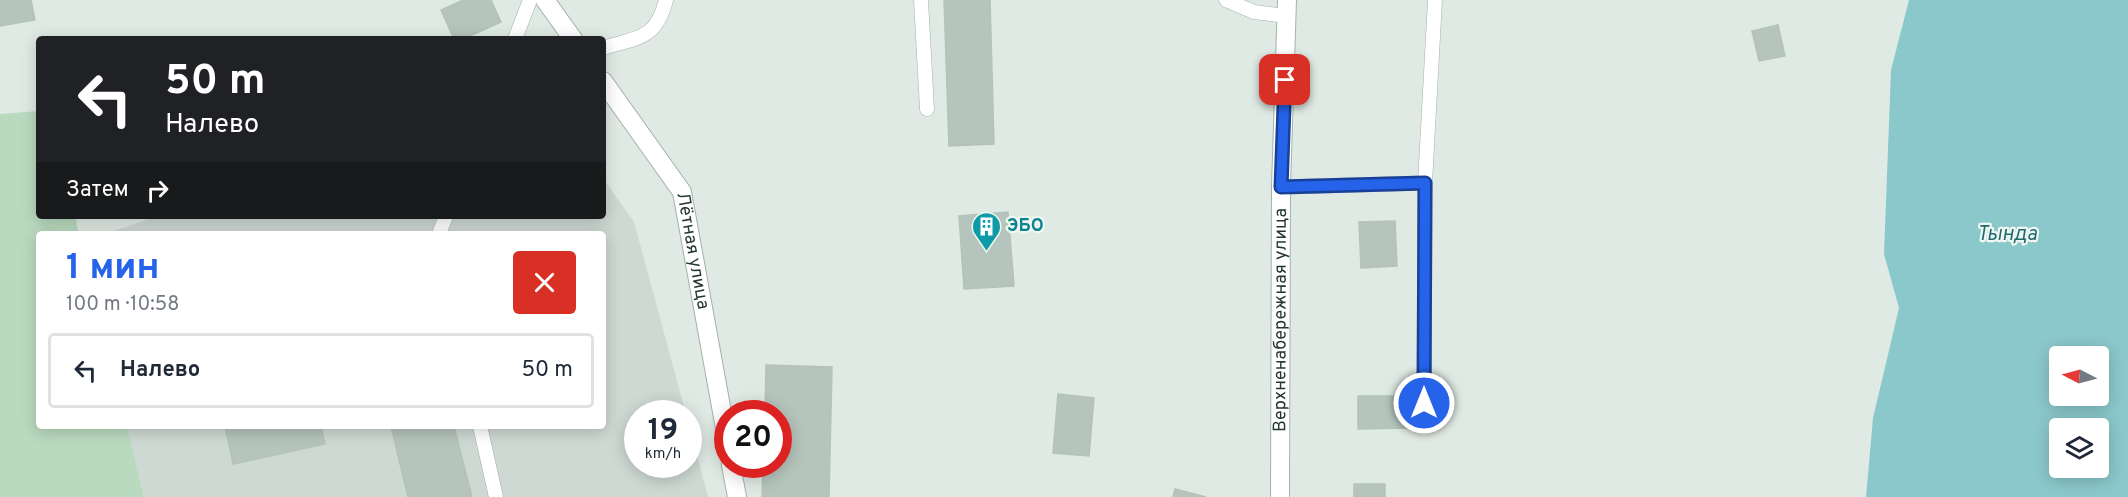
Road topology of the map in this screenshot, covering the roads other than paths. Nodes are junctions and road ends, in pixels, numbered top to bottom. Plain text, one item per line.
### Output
1 (530, 0) edge
2 (546, 0) edge
3 (666, 0) edge
4 (921, 0) edge
5 (1226, 0) edge
6 (1435, 0) edge
7 (1287, 8) edge
8 (515, 36) edge
9 (571, 36) edge
10 (606, 47) edge
11 (606, 85) edge
12 (927, 109) dead end
13 (1425, 183) junction
14 (1281, 187) junction
15 (720, 400) edge
16 (1424, 403) dead end
17 (481, 429) edge
18 (733, 478) edge
19 (496, 497) edge
20 (737, 497) edge
21 (1280, 497) edge

1 - 8 lane
2 - 9 street
3 - 10 lane
4 - 12 lane
5 - 7 lane
6 - 13 lane
7 - 14 street, Верхненабережная улица
11 - 15 street, Лётная улица
13 - 14 lane
13 - 16 lane
14 - 21 street, Верхненабережная улица
17 - 19 lane
18 - 20 street

